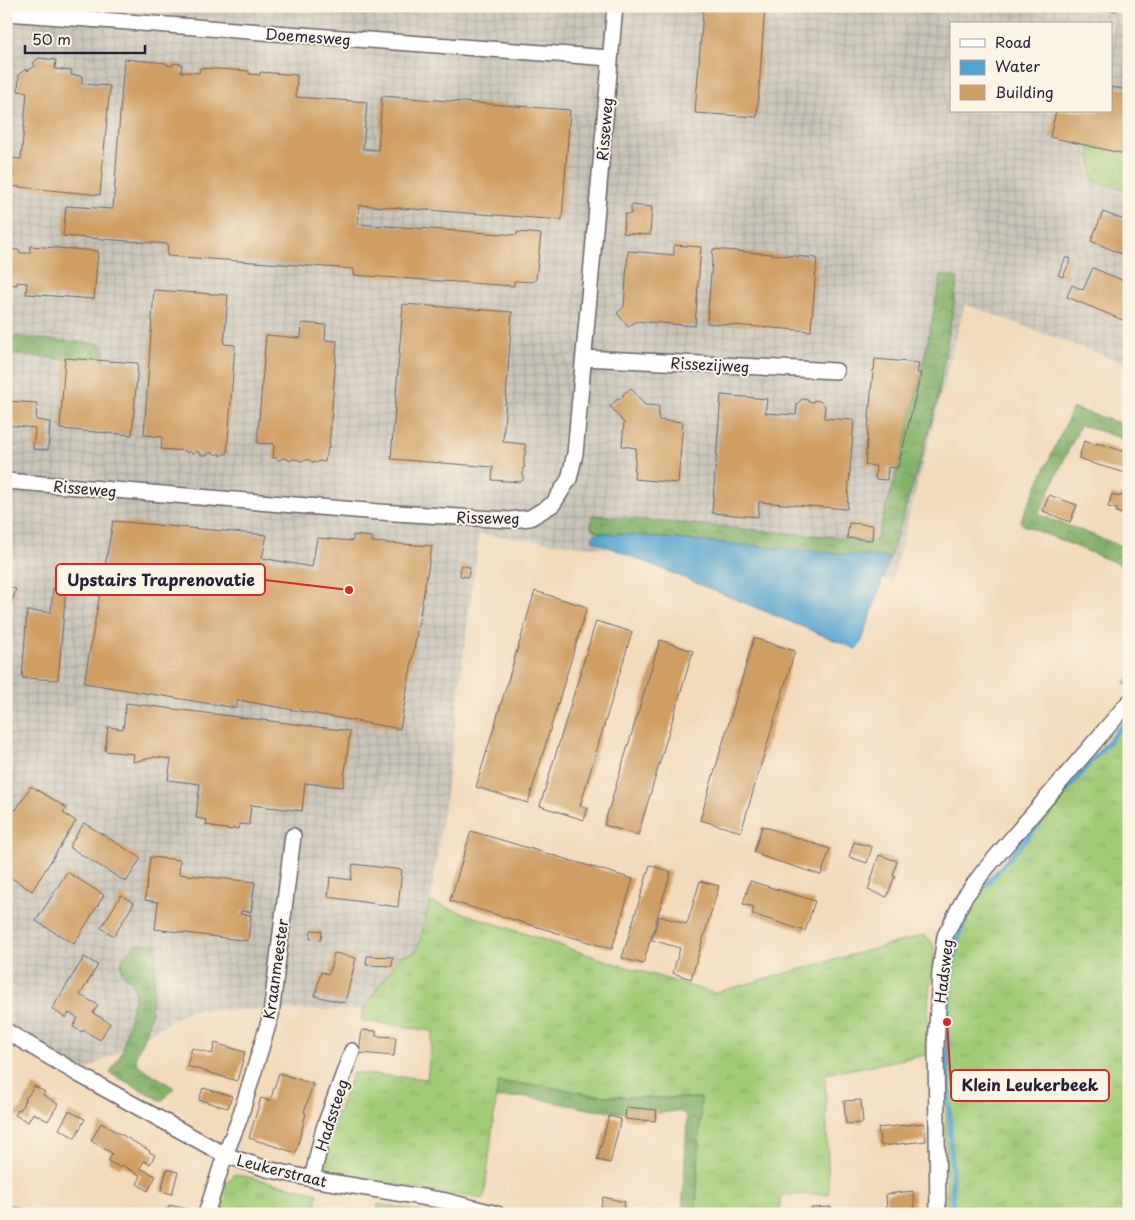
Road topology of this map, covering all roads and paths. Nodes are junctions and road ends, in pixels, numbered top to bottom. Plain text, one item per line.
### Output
1 (616, 6) edge
2 (6, 13) edge
3 (610, 58) junction
4 (584, 358) junction
5 (836, 371) dead end
6 (6, 481) edge
7 (1129, 702) edge
8 (293, 836) dead end
9 (6, 1031) edge
10 (352, 1052) dead end
11 (225, 1155) junction
12 (312, 1179) junction
13 (206, 1214) edge
14 (497, 1214) edge
15 (938, 1214) edge

1 - 3 street, Risseweg
2 - 3 street, Doemesweg
3 - 4 street, Risseweg
4 - 5 street, Rissezijweg
4 - 6 street, Risseweg
7 - 15 street, Hadsweg
8 - 11 street, Kraanmeester
9 - 11 street, Leukerstraat
10 - 12 street, Hadssteeg
11 - 12 street, Leukerstraat
11 - 13 street, Kraanmeester
12 - 14 street, Leukerstraat

